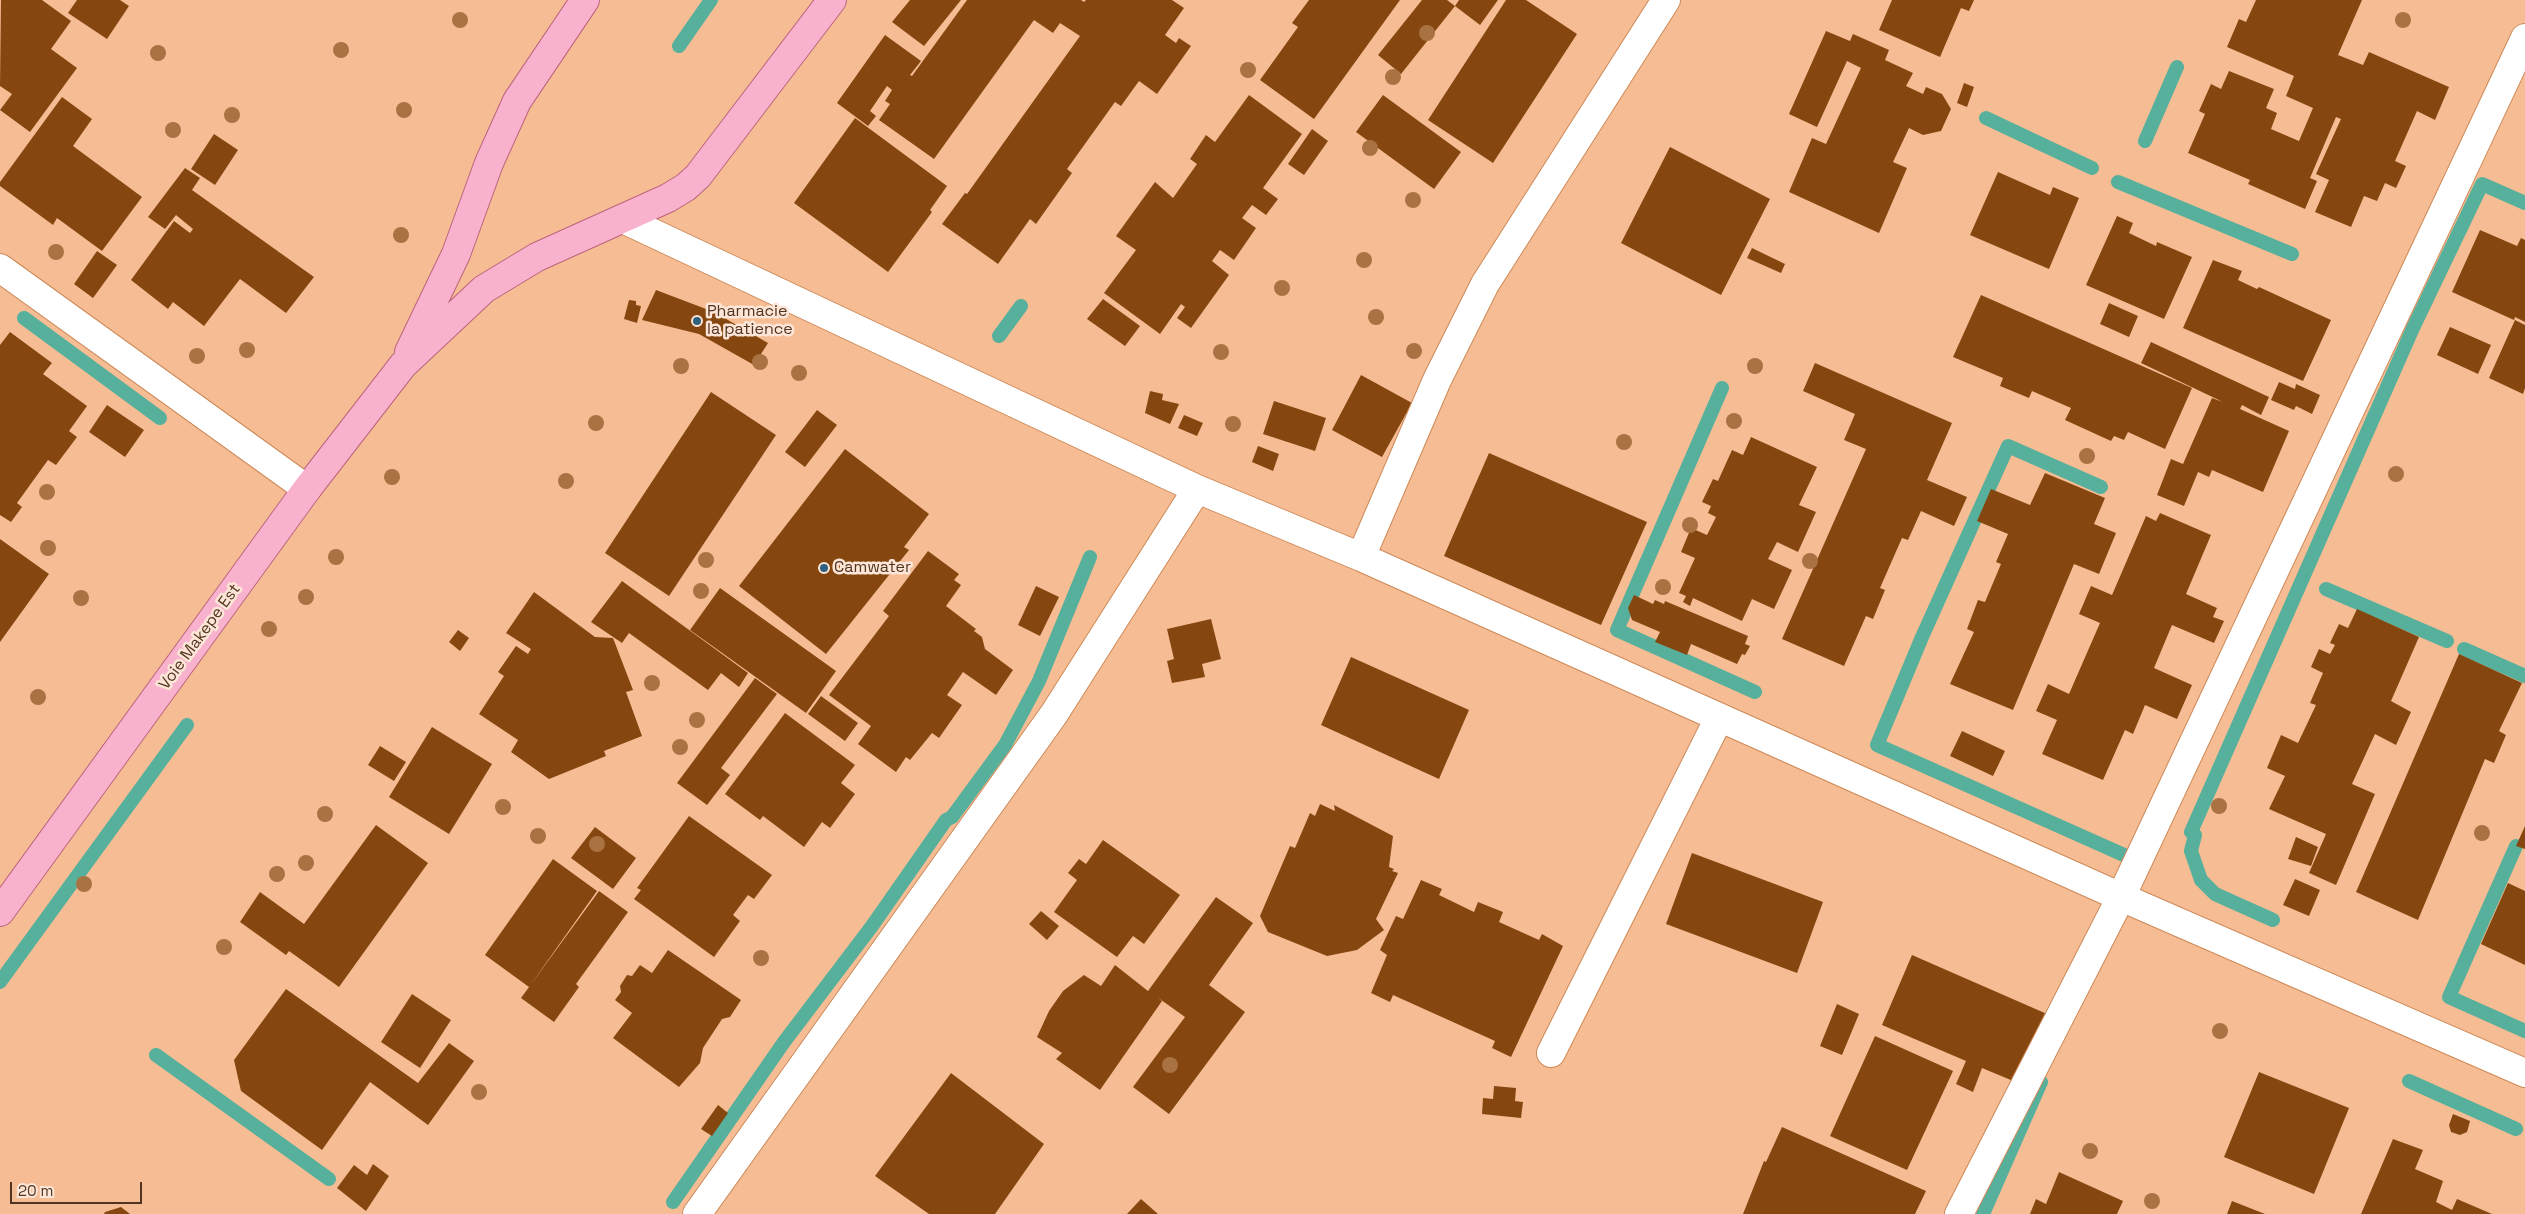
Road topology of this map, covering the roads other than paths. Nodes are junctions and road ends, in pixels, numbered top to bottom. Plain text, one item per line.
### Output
1 (585, 0) edge
2 (832, 0) edge
3 (1666, 0) edge
4 (2525, 38) edge
5 (623, 219) junction
6 (0, 268) edge
7 (403, 365) junction
8 (307, 489) junction
9 (1197, 489) junction
10 (1361, 557) junction
11 (1719, 718) junction
12 (2121, 897) junction
13 (0, 912) edge
14 (1551, 1053) dead end
15 (2525, 1073) edge
16 (697, 1214) edge
17 (1959, 1214) edge

1 - 7 main road
2 - 5 main road
3 - 10 street
4 - 12 street
5 - 7 main road
5 - 9 street
6 - 8 street
7 - 8 main road, Voie Makepe Est
8 - 13 main road, Voie Makepe Est
9 - 10 street
9 - 16 street
10 - 11 street
11 - 12 street
11 - 14 street
12 - 15 street
12 - 17 street

